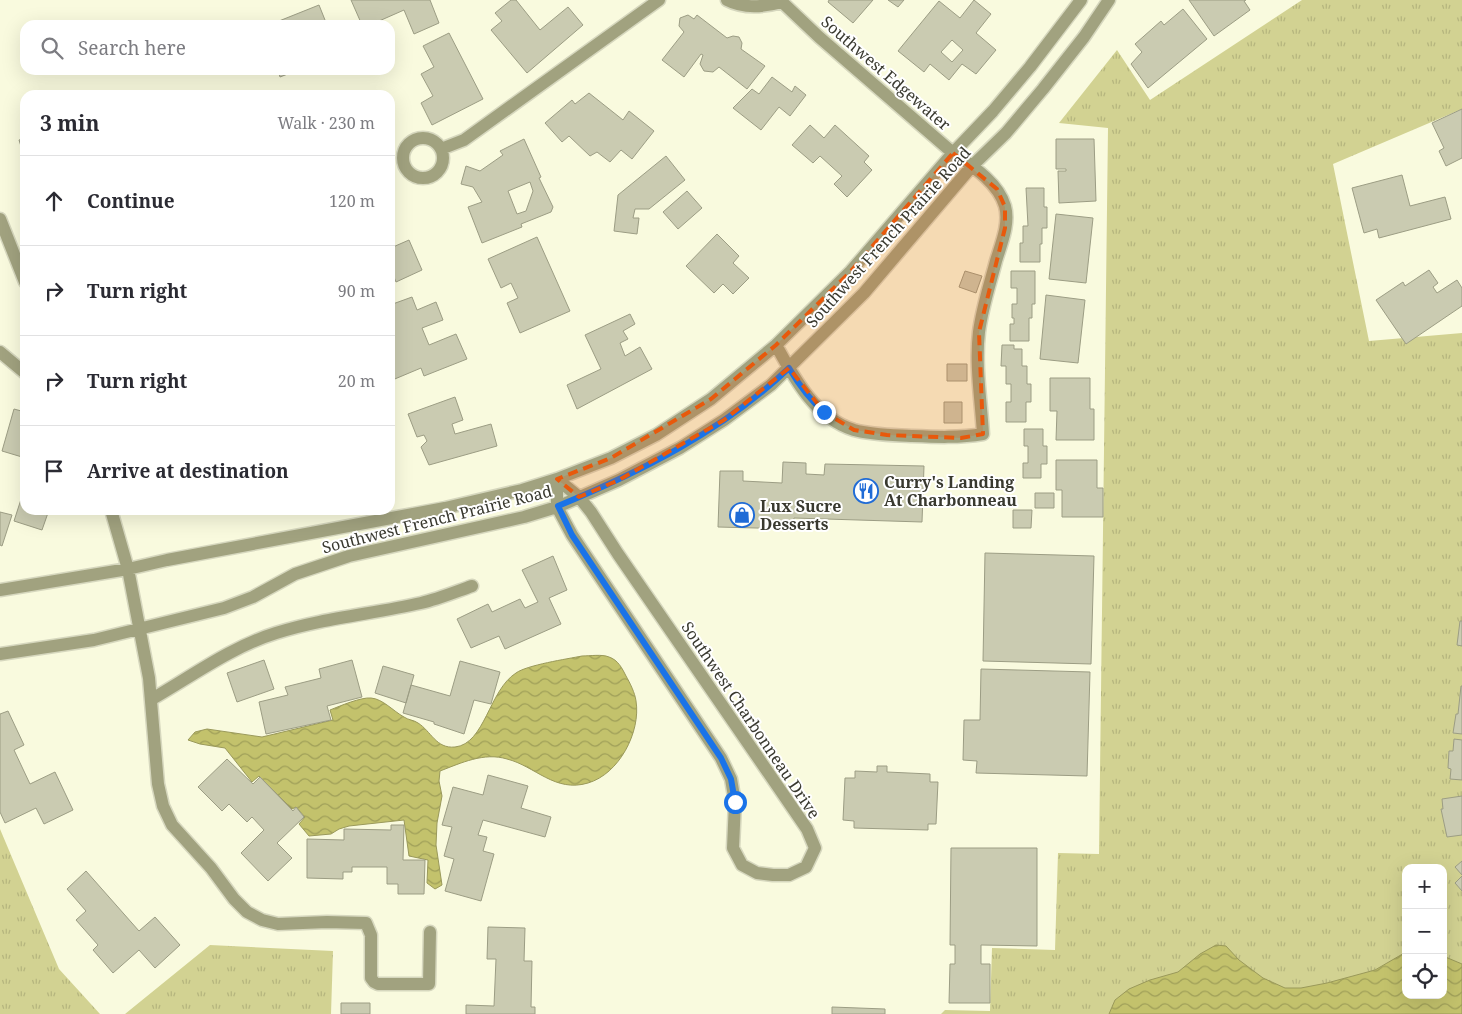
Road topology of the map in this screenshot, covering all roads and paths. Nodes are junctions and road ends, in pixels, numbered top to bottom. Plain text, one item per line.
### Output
1 (659, 0) edge
2 (727, 0) edge
3 (1081, 0) edge
4 (1109, 0) edge
5 (782, 1) edge
6 (441, 149) dead end
7 (953, 152) junction
8 (972, 166) junction
9 (0, 219) edge
10 (20, 269) edge
11 (776, 345) junction
12 (0, 352) edge
13 (20, 368) edge
14 (789, 368) junction
15 (557, 480) junction
16 (579, 497) junction
17 (558, 506) junction
18 (112, 515) edge
19 (128, 569) junction
20 (472, 586) dead end
21 (0, 590) edge
22 (140, 630) junction
23 (0, 654) edge
24 (152, 698) junction
25 (430, 932) dead end

1 - 6 street
2 - 5 street
3 - 7 street, Southwest French Prairie Road
4 - 8 street, Southwest French Prairie Road
5 - 7 street, Southwest Edgewater
7 - 8 street, Southwest Edgewater
7 - 11 street, Southwest French Prairie Road
8 - 14 street, Southwest French Prairie Road
8 - 14 street, Southwest Edgewater
9 - 10 street
11 - 14 street
11 - 15 street, Southwest French Prairie Road
12 - 13 street
14 - 16 street, Southwest French Prairie Road
15 - 16 street, Southwest Charbonneau Drive
15 - 17 street, Southwest Charbonneau Drive
15 - 19 street, Southwest French Prairie Road
16 - 17 street, Southwest French Prairie Road
16 - 17 street, Southwest Charbonneau Drive
17 - 22 street, Southwest French Prairie Road
18 - 19 street
19 - 21 street, Southwest French Prairie Road
19 - 22 street
20 - 24 street
22 - 23 street, Southwest French Prairie Road
22 - 24 street
24 - 25 street

